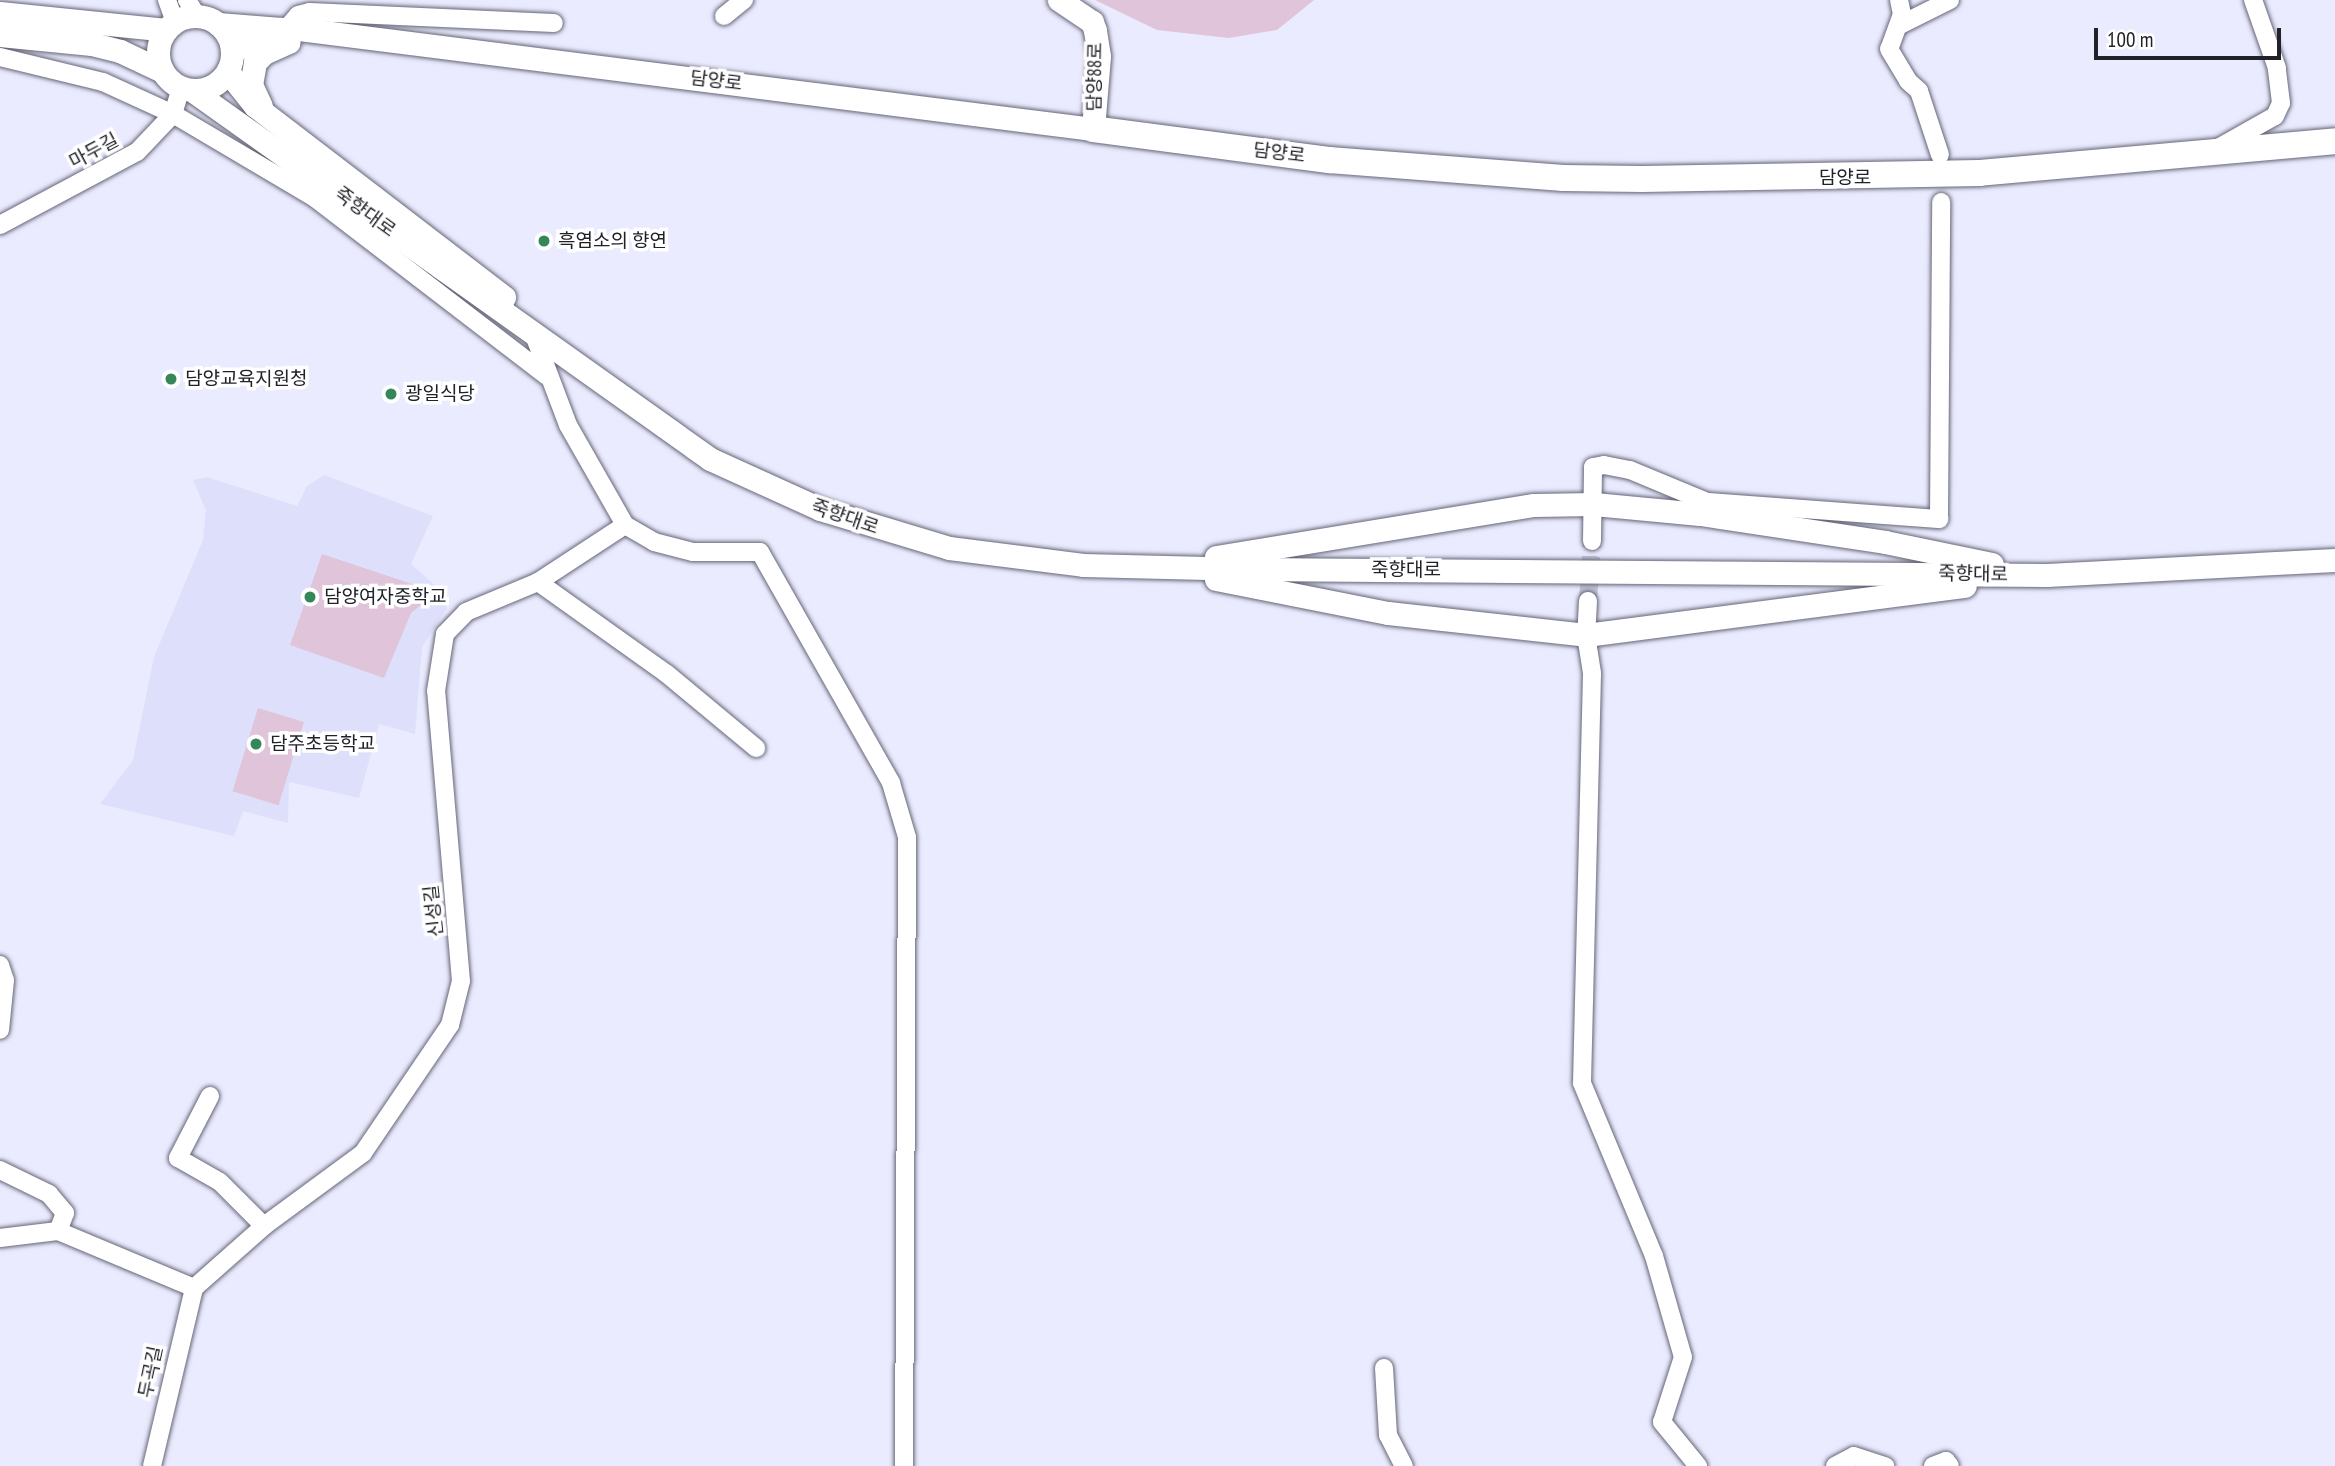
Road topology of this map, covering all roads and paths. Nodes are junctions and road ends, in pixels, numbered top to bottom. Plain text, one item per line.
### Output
1 (167, 0) edge
2 (744, 0) edge
3 (1059, 0) edge
4 (1899, 0) edge
5 (1950, 0) edge
6 (2253, 0) edge
7 (0, 13) edge
8 (724, 16) dead end
9 (189, 18) edge
10 (554, 23) dead end
11 (1900, 25) junction
12 (284, 29) junction
13 (318, 33) junction
14 (0, 35) edge
15 (0, 57) edge
16 (230, 61) junction
17 (162, 71) junction
18 (187, 90) junction
19 (173, 114) junction
20 (277, 124) junction
21 (1093, 129) junction
22 (2335, 141) edge
23 (2209, 153) junction
24 (1940, 155) dead end
25 (1941, 202) dead end
26 (0, 225) edge
27 (534, 335) junction
28 (547, 376) junction
29 (1594, 504) junction
30 (625, 525) junction
31 (1592, 541) tunnel mouth
32 (2335, 560) edge
33 (1158, 567) junction
34 (2047, 575) junction
35 (538, 582) junction
36 (1588, 601) tunnel mouth
37 (1586, 635) junction
38 (756, 748) dead end
39 (0, 964) edge
40 (0, 1030) edge
41 (210, 1096) dead end
42 (0, 1170) edge
43 (264, 1226) junction
44 (58, 1231) junction
45 (0, 1238) edge
46 (194, 1288) junction
47 (1384, 1368) dead end
48 (152, 1466) edge
49 (904, 1466) edge
50 (1404, 1466) edge
51 (1698, 1466) edge
52 (1835, 1466) edge
53 (1885, 1466) edge
54 (1933, 1466) edge
55 (1950, 1466) edge

1 - 9 street
2 - 8 street
3 - 21 main road, 담양88로
4 - 11 street
5 - 11 street
6 - 23 street
7 - 9 main road
9 - 12 main road, 담양로
9 - 16 main road, 죽향대로
9 - 17 main road
10 - 12 street
11 - 24 street
12 - 13 main road, 담양로
12 - 16 main road
13 - 20 main road
13 - 21 main road, 담양로
14 - 17 main road
15 - 19 street
16 - 18 main road
16 - 20 main road, 죽향대로
17 - 18 main road, 죽향대로
18 - 19 street, 마두길
18 - 27 main road, 죽향대로
19 - 26 street, 마두길
19 - 28 street
20 - 27 main road, 죽향대로
21 - 23 highway, 담양로
22 - 23 highway, 담양로
25 - 29 street
27 - 28 street
27 - 33 main road, 죽향대로
28 - 30 street
29 - 31 street
29 - 33 main road
29 - 34 main road
30 - 35 street, 신성길
30 - 49 street
32 - 34 main road, 죽향대로
33 - 34 main road, 죽향대로
33 - 37 main road
34 - 37 main road
35 - 38 street
35 - 43 street, 신성길
36 - 37 street
37 - 51 street
39 - 40 street
41 - 43 street
42 - 44 street
43 - 46 street, 신성길
44 - 45 street
44 - 46 street
46 - 48 street, 두곡길
47 - 50 street
52 - 53 street
54 - 55 street

